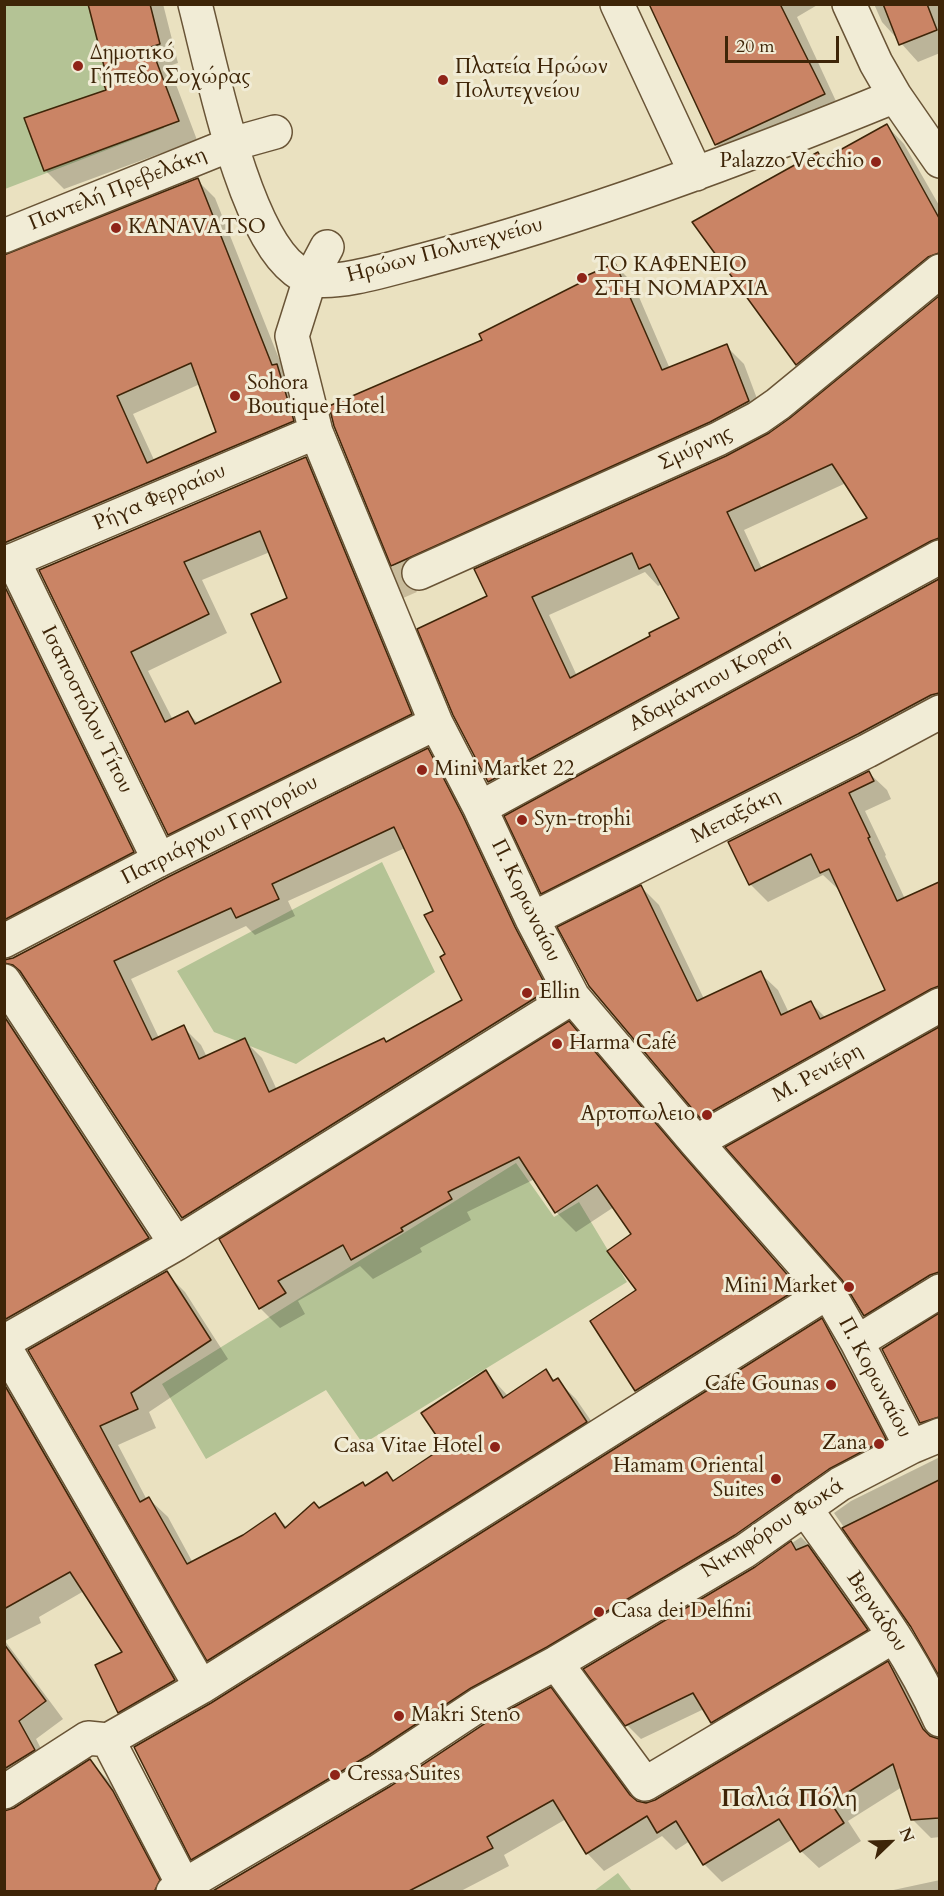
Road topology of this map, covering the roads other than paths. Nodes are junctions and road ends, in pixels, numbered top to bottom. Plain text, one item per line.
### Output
1 (195, 4) edge
2 (617, 4) edge
3 (849, 4) edge
4 (895, 96) junction
5 (275, 132) dead end
6 (231, 144) junction
7 (939, 161) edge
8 (647, 166) dead end
9 (696, 174) junction
10 (4, 236) edge
11 (327, 246) dead end
12 (939, 271) edge
13 (310, 279) junction
14 (316, 432) junction
15 (939, 557) edge
16 (9, 562) edge
17 (419, 573) tunnel mouth
18 (939, 712) edge
19 (436, 723) junction
20 (480, 808) junction
21 (159, 860) junction
22 (532, 920) junction
23 (4, 940) edge
24 (4, 981) edge
25 (573, 997) junction
26 (939, 1005) edge
27 (696, 1142) junction
28 (176, 1244) junction
29 (939, 1291) edge
30 (828, 1292) junction
31 (857, 1342) junction
32 (4, 1344) edge
33 (925, 1441) edge
34 (805, 1508) junction
35 (894, 1636) junction
36 (556, 1663) junction
37 (201, 1687) junction
38 (939, 1720) edge
39 (108, 1740) junction
40 (4, 1792) edge
41 (181, 1889) edge

1 - 6 street
2 - 9 street
3 - 4 street
4 - 7 street
4 - 9 street, Ηρώων Πολυτεχνείου
5 - 6 street
6 - 10 street, Παντελή Πρεβελάκη
6 - 13 street
8 - 9 street
9 - 13 street, Ηρώων Πολυτεχνείου
11 - 13 street
12 - 17 street, Σμύρνης
13 - 14 street, Π. Κορωναίου
14 - 16 street, Ρήγα Φερραίου
14 - 19 street, Π. Κορωναίου
15 - 20 street, Αδαμάντιου Κοραή
16 - 21 street, Ισαποστόλου Τίτου
18 - 22 street, Μεταξάκη
19 - 20 street, Π. Κορωναίου
19 - 21 street, Πατριάρχου Γρηγορίου
20 - 22 street, Π. Κορωναίου
21 - 23 street, Πατριάρχου Γρηγορίου
22 - 25 street, Π. Κορωναίου
24 - 28 street
25 - 27 street, Π. Κορωναίου
25 - 28 street
26 - 27 street, Μ. Ρενιέρη
27 - 30 street, Π. Κορωναίου
28 - 32 street
29 - 31 street
30 - 31 street, Π. Κορωναίου
30 - 37 street
31 - 33 street, Π. Κορωναίου
32 - 37 street
33 - 34 street, Νικηφόρου Φωκά
34 - 35 street, Βερνάδου
34 - 36 street, Νικηφόρου Φωκά
35 - 36 street
35 - 38 street, Βερνάδου
36 - 41 street, Νικηφόρου Φωκά
37 - 39 street
39 - 40 street
39 - 41 street

